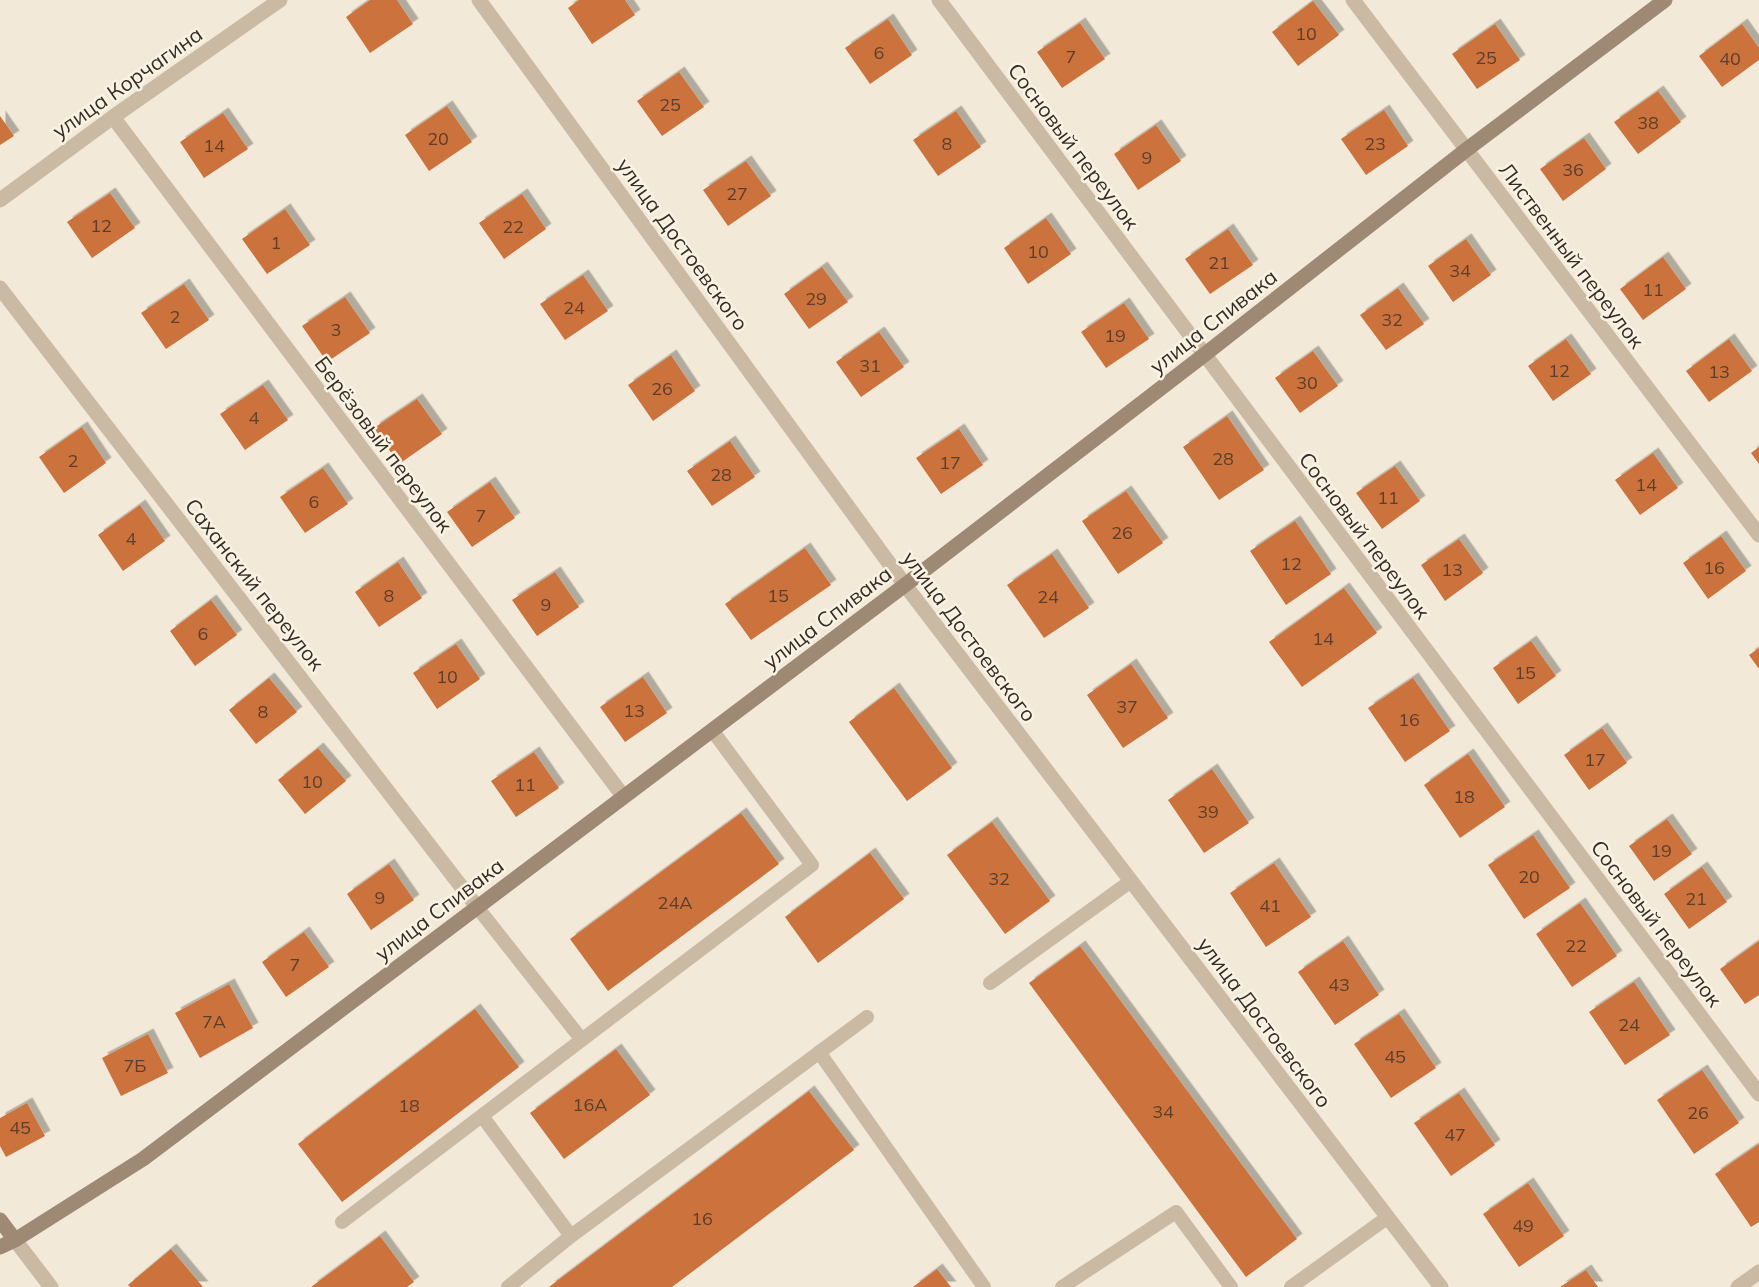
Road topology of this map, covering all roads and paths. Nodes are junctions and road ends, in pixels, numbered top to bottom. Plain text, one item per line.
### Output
1 (280, 0) edge
2 (479, 0) edge
3 (939, 0) edge
4 (1353, 0) edge
5 (1665, 0) edge
6 (112, 117) junction
7 (1466, 150) junction
8 (0, 200) edge
9 (0, 288) edge
10 (1204, 355) junction
11 (1759, 535) edge
12 (905, 585) junction
13 (712, 730) junction
14 (623, 796) junction
15 (1131, 881) junction
16 (477, 907) junction
17 (990, 983) dead end
18 (867, 1017) dead end
19 (582, 1040) junction
20 (819, 1052) junction
21 (1759, 1094) edge
22 (482, 1116) junction
23 (1388, 1217) junction
24 (0, 1220) edge
25 (342, 1222) dead end
26 (571, 1236) junction
27 (15, 1240) junction
28 (0, 1247) edge
29 (1759, 1272) edge
30 (51, 1287) edge
31 (508, 1287) edge
32 (984, 1287) edge
33 (1062, 1287) edge
34 (1231, 1287) edge
35 (1291, 1287) edge
36 (1441, 1287) edge
37 (1738, 1287) edge

1 - 6 street, улица Корчагина
2 - 12 street, улица Достоевского
3 - 10 street, Сосновый переулок
4 - 7 street, Лиственный переулок
5 - 7 street, улица Спивака
6 - 8 street, улица Корчагина
6 - 14 street, Берёзовый переулок
7 - 10 street, улица Спивака
7 - 11 street, Лиственный переулок
9 - 16 street, Саханский переулок
10 - 12 street, улица Спивака
10 - 21 street, Сосновый переулок
12 - 13 street, улица Спивака
12 - 15 street, улица Достоевского
13 - 14 street, улица Спивака
13 - 19 lane
14 - 16 street, улица Спивака
15 - 17 lane
15 - 23 street, улица Достоевского
16 - 19 lane
16 - 27 street, улица Спивака
18 - 20 lane
19 - 22 lane
20 - 26 lane
20 - 32 lane
22 - 25 lane
22 - 26 lane
23 - 35 lane
23 - 36 street, улица Достоевского
24 - 27 street
26 - 31 lane
27 - 28 street, улица Спивака
27 - 30 street
29 - 37 street
33 - 34 lane

